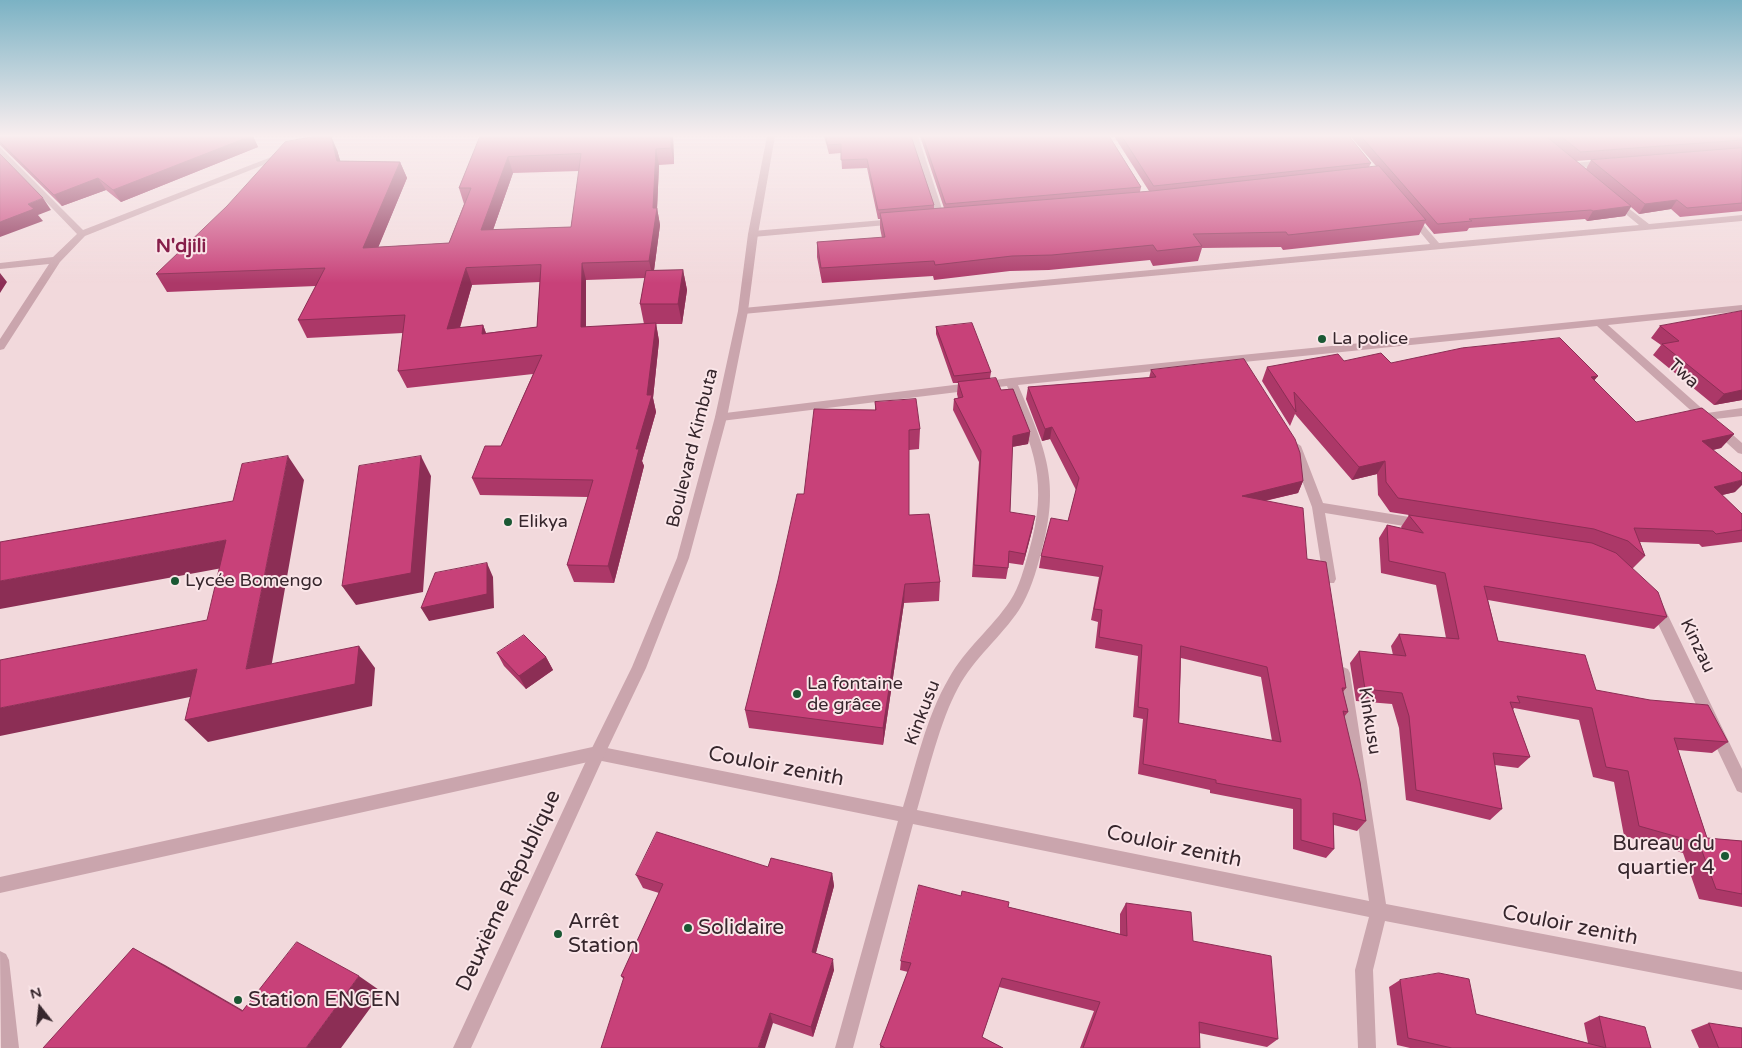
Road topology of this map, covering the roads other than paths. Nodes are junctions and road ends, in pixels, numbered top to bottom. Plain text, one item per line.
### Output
1 (35, 185) edge
2 (208, 185) edge
3 (762, 185) edge
4 (933, 185) edge
5 (1610, 196) edge
6 (1406, 210) edge
7 (1742, 218) edge
8 (932, 219) edge
9 (902, 222) edge
10 (1647, 227) junction
11 (82, 234) junction
12 (753, 234) junction
13 (1435, 246) junction
14 (56, 260) junction
15 (0, 266) edge
16 (1742, 308) edge
17 (743, 311) junction
18 (1601, 324) junction
19 (0, 347) edge
20 (1240, 358) junction
21 (1250, 375) edge
22 (1010, 382) junction
23 (1742, 412) edge
24 (721, 417) junction
25 (1705, 417) junction
26 (1287, 434) edge
27 (1742, 450) edge
28 (1318, 508) junction
29 (1435, 526) edge
30 (1331, 596) edge
31 (1648, 596) edge
32 (1340, 655) edge
33 (597, 753) junction
34 (1742, 786) edge
35 (908, 814) junction
36 (0, 885) edge
37 (1379, 911) junction
38 (0, 960) edge
39 (1742, 981) edge
40 (10, 1048) edge
41 (462, 1048) edge
42 (844, 1048) edge
43 (1367, 1048) edge

1 - 11 street
2 - 11 street
3 - 12 street, Boulevard Kimbuta
4 - 8 street
5 - 10 street
6 - 13 street
7 - 10 street
9 - 12 street
10 - 13 street
11 - 14 street
12 - 17 street, Boulevard Kimbuta
13 - 17 street
14 - 15 street
14 - 19 street
16 - 18 street
17 - 24 street, Boulevard Kimbuta
18 - 20 street
18 - 25 street, Twa
20 - 21 street
20 - 22 street
22 - 24 street
22 - 35 street, Kinkusu
23 - 25 street
24 - 33 street, Boulevard Kimbuta
25 - 27 street, Twa
26 - 28 street
28 - 29 street
28 - 30 street
31 - 34 street, Kinzau
32 - 37 street, Kinkusu
33 - 35 street, Couloir zenith
33 - 36 street
33 - 41 street, Deuxième République
35 - 37 street, Couloir zenith
35 - 42 street, Kinkusu
37 - 39 street, Couloir zenith
37 - 43 street, Kinkusu
38 - 40 street

